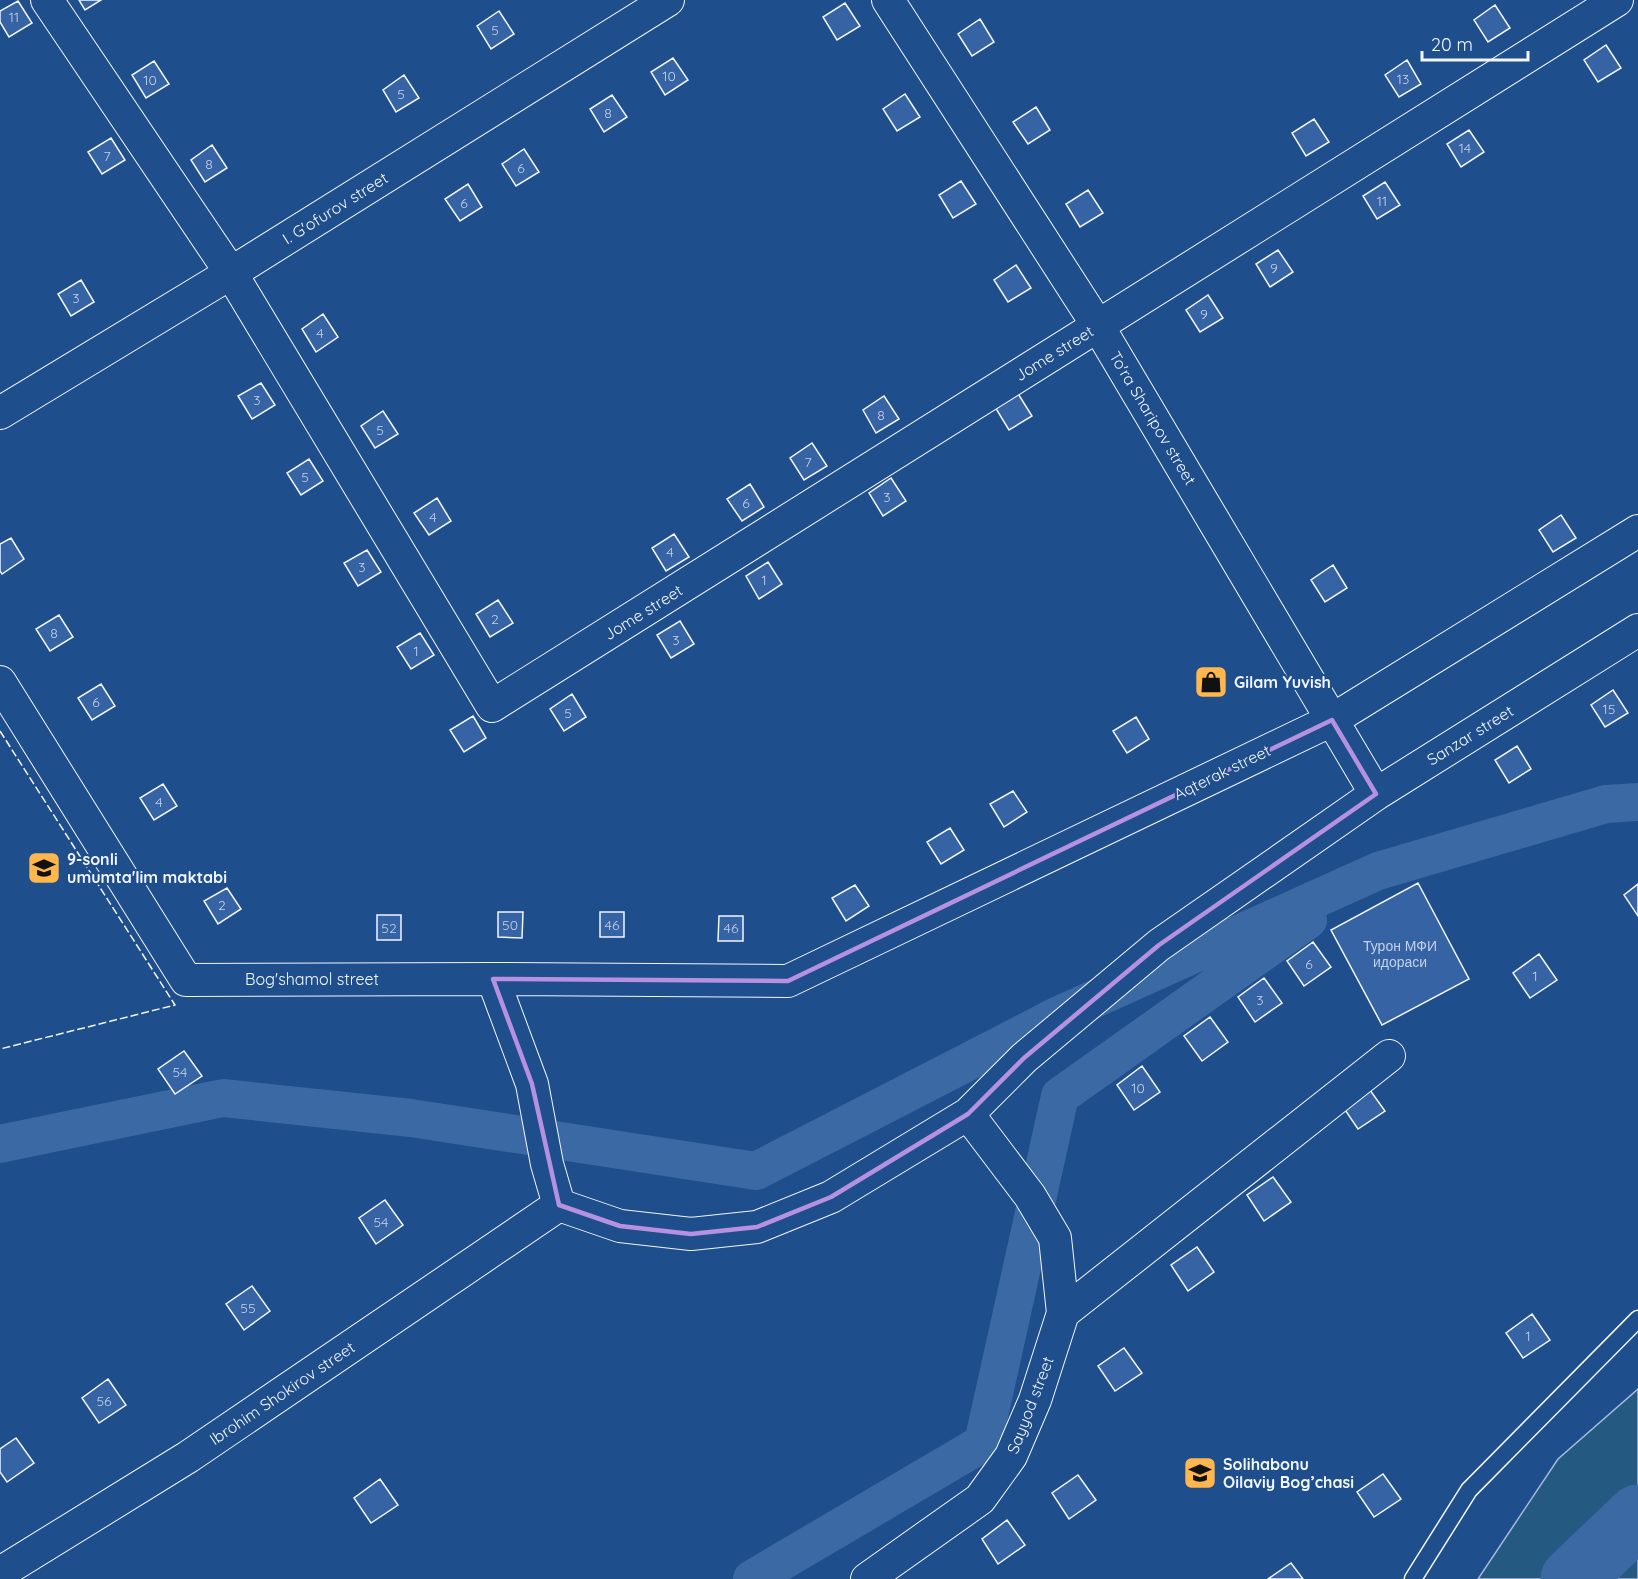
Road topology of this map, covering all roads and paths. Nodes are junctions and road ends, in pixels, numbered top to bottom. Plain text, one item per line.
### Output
1 (47, 0) edge
2 (669, 0) edge
3 (888, 0) edge
4 (1617, 0) edge
5 (231, 273) junction
6 (1098, 326) junction
7 (0, 413) edge
8 (1638, 531) edge
9 (1638, 630) edge
10 (0, 682) edge
11 (1332, 720) junction
12 (1376, 794) junction
13 (493, 979) junction
14 (788, 981) joint
15 (1389, 1056) dead end
16 (968, 1114) junction
17 (559, 1205) junction
18 (1063, 1313) junction
19 (1638, 1319) edge
20 (0, 1574) edge
21 (867, 1579) edge
22 (1413, 1579) edge

1 - 5 street
2 - 5 street, I. G'ofurov street
3 - 6 street, To'ra Sharipov street
4 - 6 street, Jome street
5 - 6 street, Jome street
5 - 7 street, I. G'ofurov street
6 - 11 street, To'ra Sharipov street
8 - 11 street, Aqterak street
9 - 12 street, Sanzar street
10 - 13 street, Bog'shamol street
11 - 12 street
11 - 14 street, Aqterak street
12 - 16 street, Sanzar street
13 - 14 street, Bog'shamol street
13 - 17 street
15 - 18 street
16 - 17 street, Sanzar street
16 - 18 street, Sayyod street
17 - 20 street, Ibrohim Shokirov street
18 - 21 street, Sayyod street
19 - 22 lane

